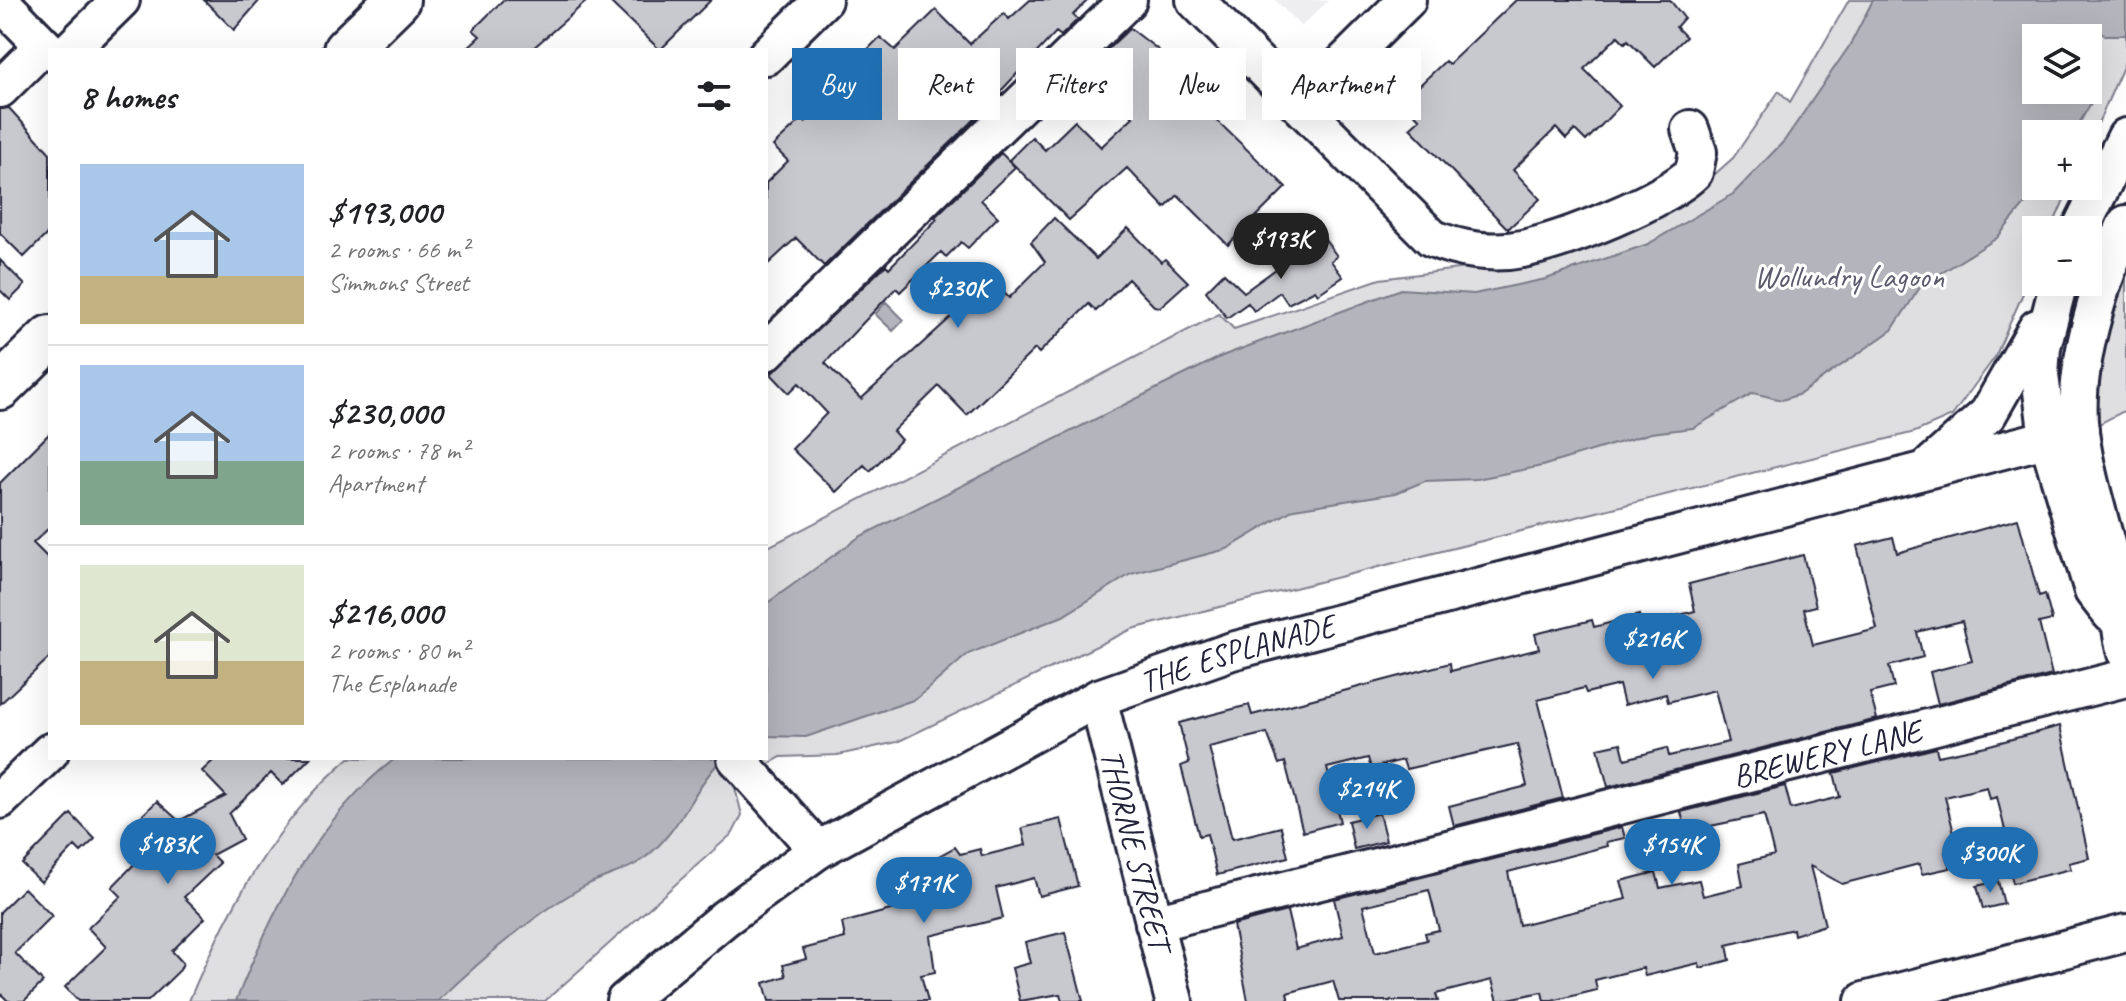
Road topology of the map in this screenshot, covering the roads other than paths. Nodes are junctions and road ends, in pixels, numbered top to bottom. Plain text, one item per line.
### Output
1 (121, 0) edge
2 (397, 0) edge
3 (823, 0) edge
4 (1128, 0) edge
5 (1195, 0) edge
6 (1407, 0) edge
7 (0, 1) edge
8 (53, 48) edge
9 (55, 48) edge
10 (348, 48) edge
11 (1359, 48) edge
12 (48, 53) edge
13 (768, 54) edge
14 (1262, 66) edge
15 (0, 89) edge
16 (1316, 120) edge
17 (1690, 129) dead end
18 (2126, 137) edge
19 (2087, 216) edge
20 (2126, 224) edge
21 (2054, 296) edge
22 (2055, 296) edge
23 (48, 340) edge
24 (768, 350) edge
25 (0, 387) edge
26 (2064, 435) junction
27 (1923, 472) junction
28 (2122, 637) edge
29 (2126, 678) edge
30 (1098, 698) junction
31 (48, 754) edge
32 (738, 760) edge
33 (0, 800) edge
34 (818, 850) junction
35 (1154, 923) junction
36 (2126, 933) edge
37 (1947, 991) edge
38 (625, 1001) edge
39 (1174, 1001) edge
40 (1864, 1001) edge

1 - 9 street
2 - 10 main road
3 - 13 street
4 - 24 street
5 - 14 street
6 - 11 street
7 - 8 street
12 - 15 street
16 - 17 street
18 - 19 street
20 - 26 street
21 - 27 street, THE ESPLANADE
22 - 26 street
23 - 25 main road
26 - 27 street, THE ESPLANADE
26 - 28 street
27 - 30 street, THE ESPLANADE
29 - 35 street, BREWERY LANE
30 - 34 street, THE ESPLANADE
30 - 35 street, THORNE STREET
31 - 33 street
32 - 34 street
34 - 38 street, THE ESPLANADE
35 - 39 street, THORNE STREET
36 - 37 street
37 - 40 street

